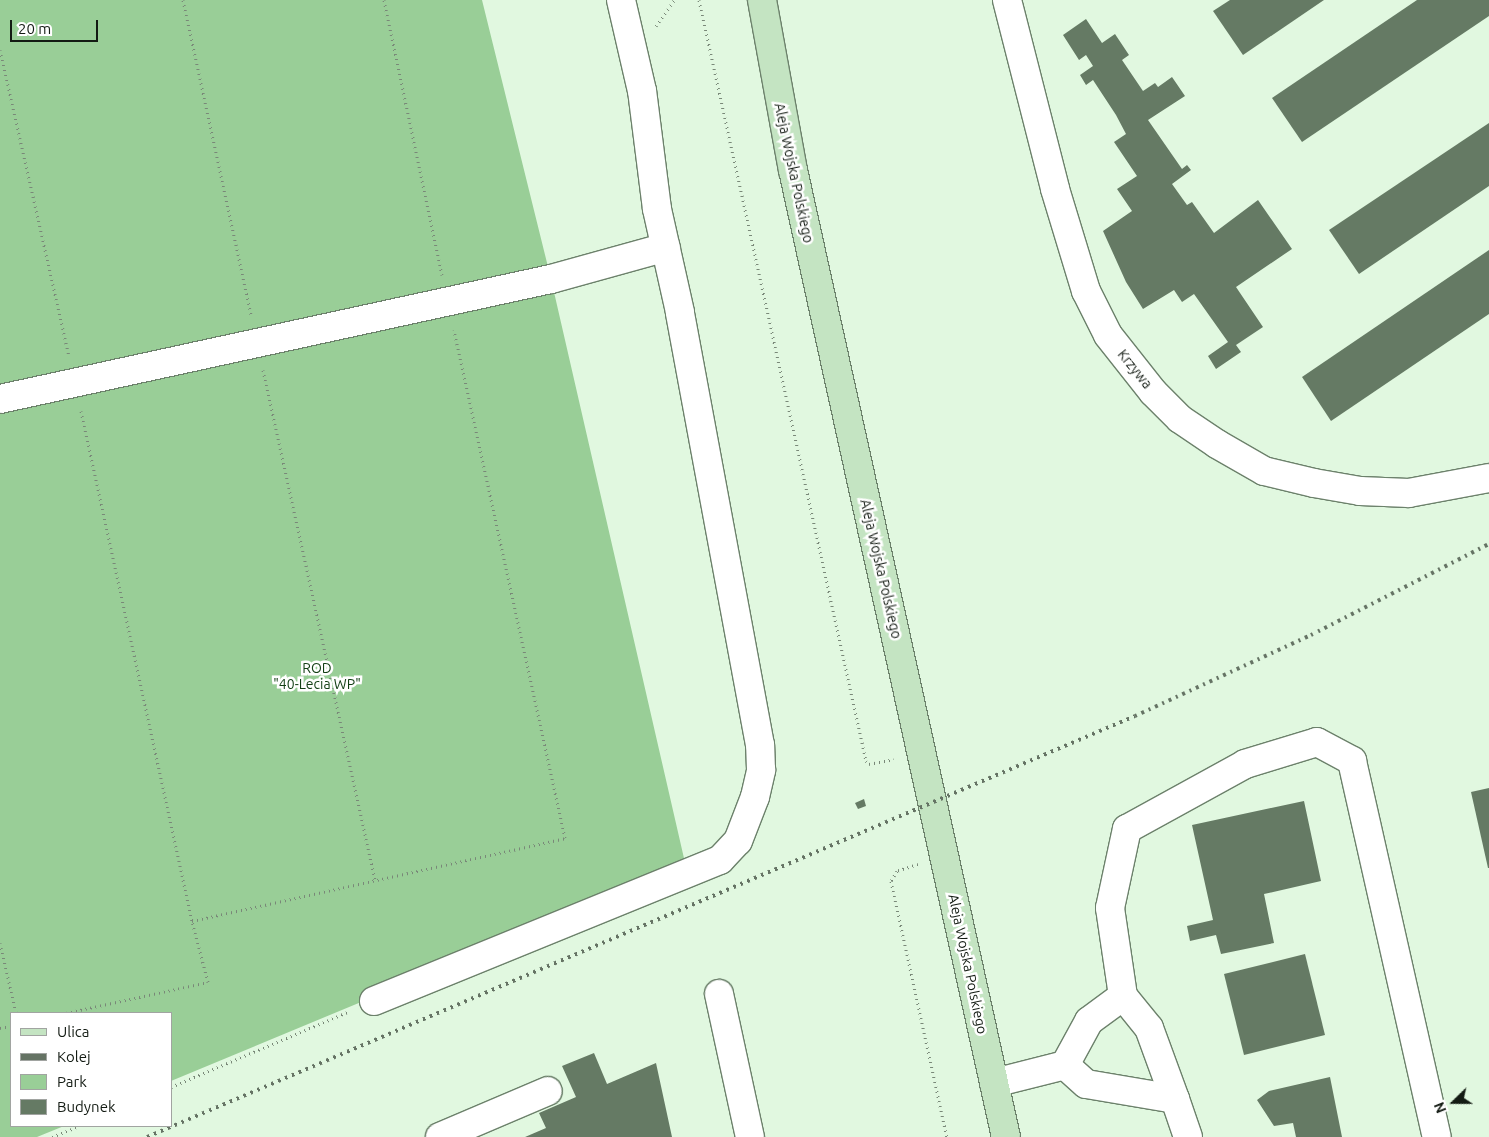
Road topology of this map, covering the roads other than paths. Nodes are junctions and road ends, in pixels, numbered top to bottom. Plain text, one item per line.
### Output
1 (621, 0) edge
2 (762, 0) edge
3 (1007, 0) edge
4 (666, 247) junction
5 (0, 398) edge
6 (1489, 478) edge
7 (719, 994) dead end
8 (1124, 996) junction
9 (374, 1001) road end
10 (1065, 1065) junction
11 (994, 1083) junction
12 (548, 1091) dead end
13 (1175, 1099) junction
14 (440, 1137) edge
15 (750, 1137) edge
16 (1006, 1137) edge
17 (1188, 1137) edge
18 (1437, 1137) edge

1 - 4 street
2 - 11 main road, Aleja Wojska Polskiego
3 - 6 street, Krzywa
4 - 5 street
4 - 9 street
7 - 15 street
8 - 10 street
8 - 13 street
8 - 18 street
10 - 11 street
10 - 13 street
11 - 16 main road, Aleja Wojska Polskiego
12 - 14 street
13 - 17 street

